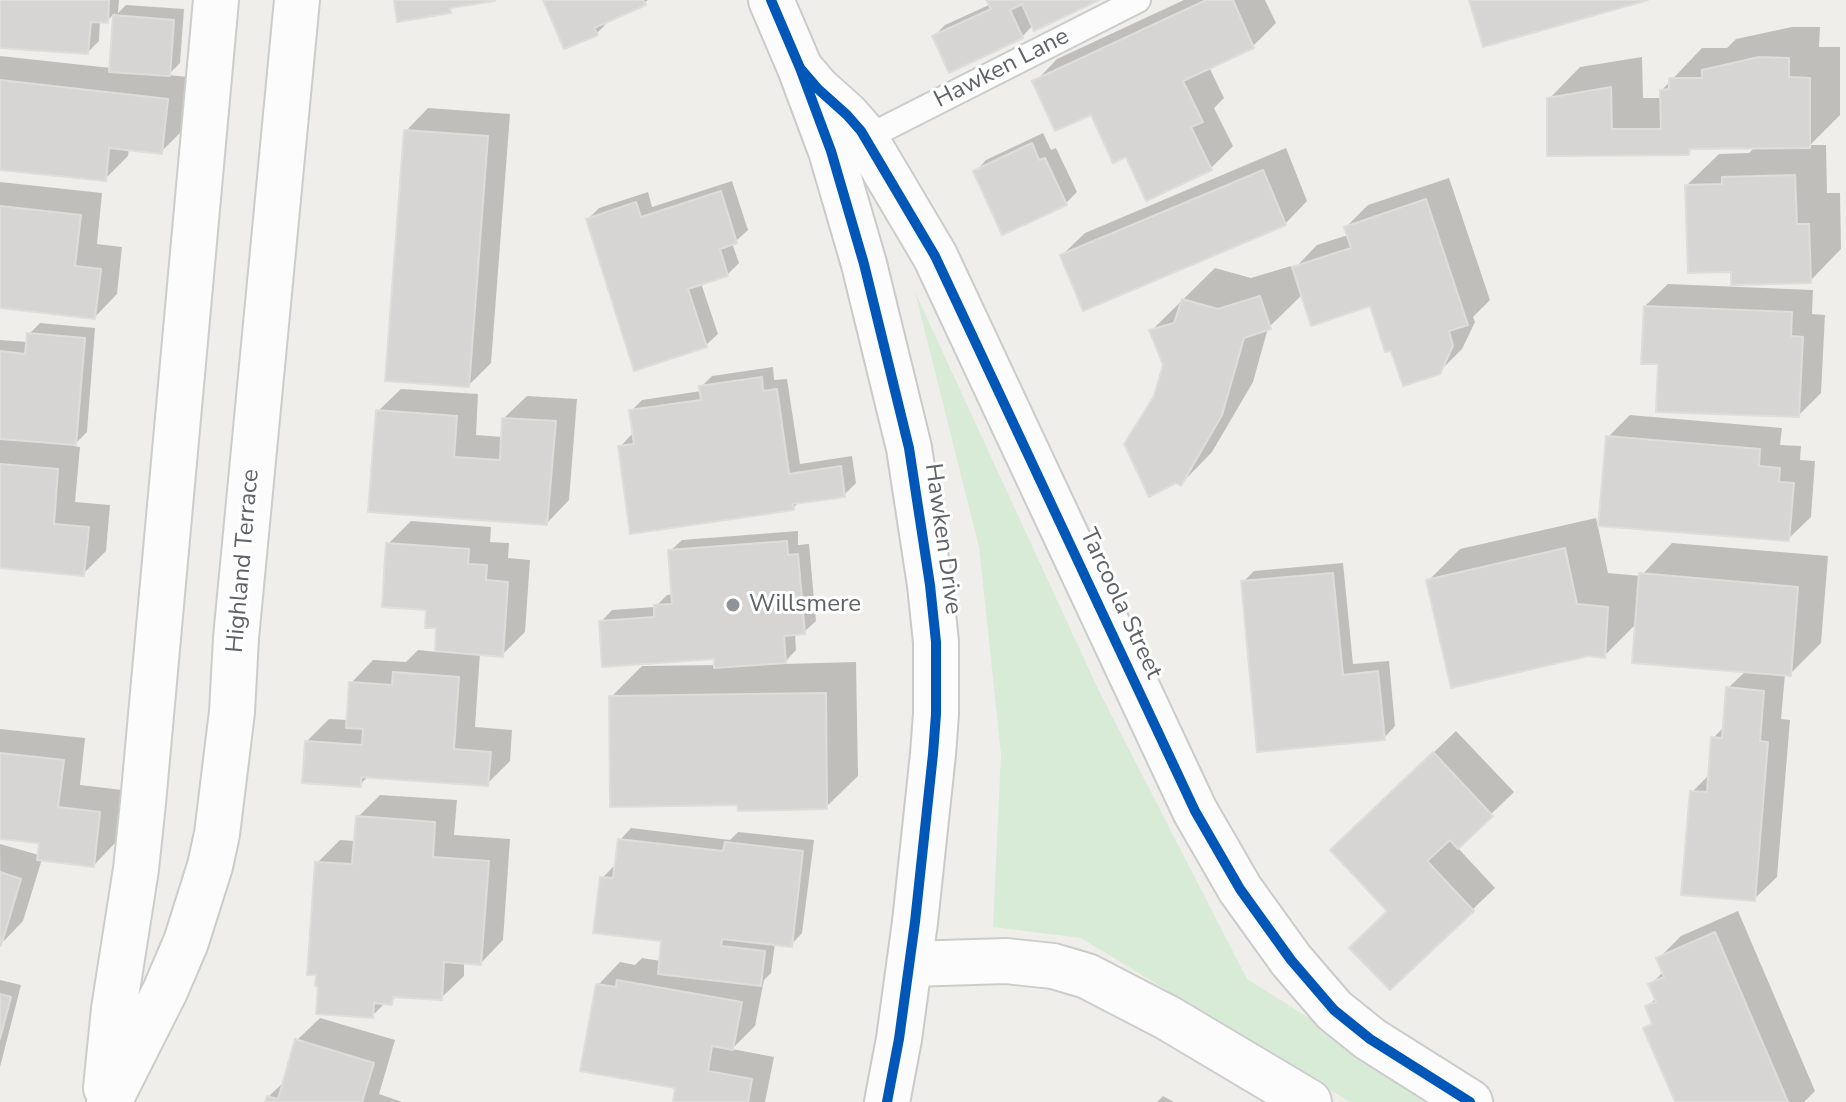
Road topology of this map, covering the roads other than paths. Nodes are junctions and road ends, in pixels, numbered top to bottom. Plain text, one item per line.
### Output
1 (216, 0) edge
2 (297, 0) edge
3 (771, 0) edge
4 (1138, 0) edge
5 (800, 68) junction
6 (866, 138) junction
7 (910, 964) junction
8 (107, 1102) edge
9 (887, 1102) edge
10 (1309, 1102) edge
11 (1470, 1102) edge

1 - 8 street, Highland Terrace
2 - 8 street, Highland Terrace
3 - 5 street, Hawken Drive
4 - 6 lane, Hawken Lane
5 - 6 street, Tarcoola Street
5 - 7 street, Hawken Drive
6 - 11 street, Tarcoola Street
7 - 9 street, Hawken Drive
7 - 10 street

